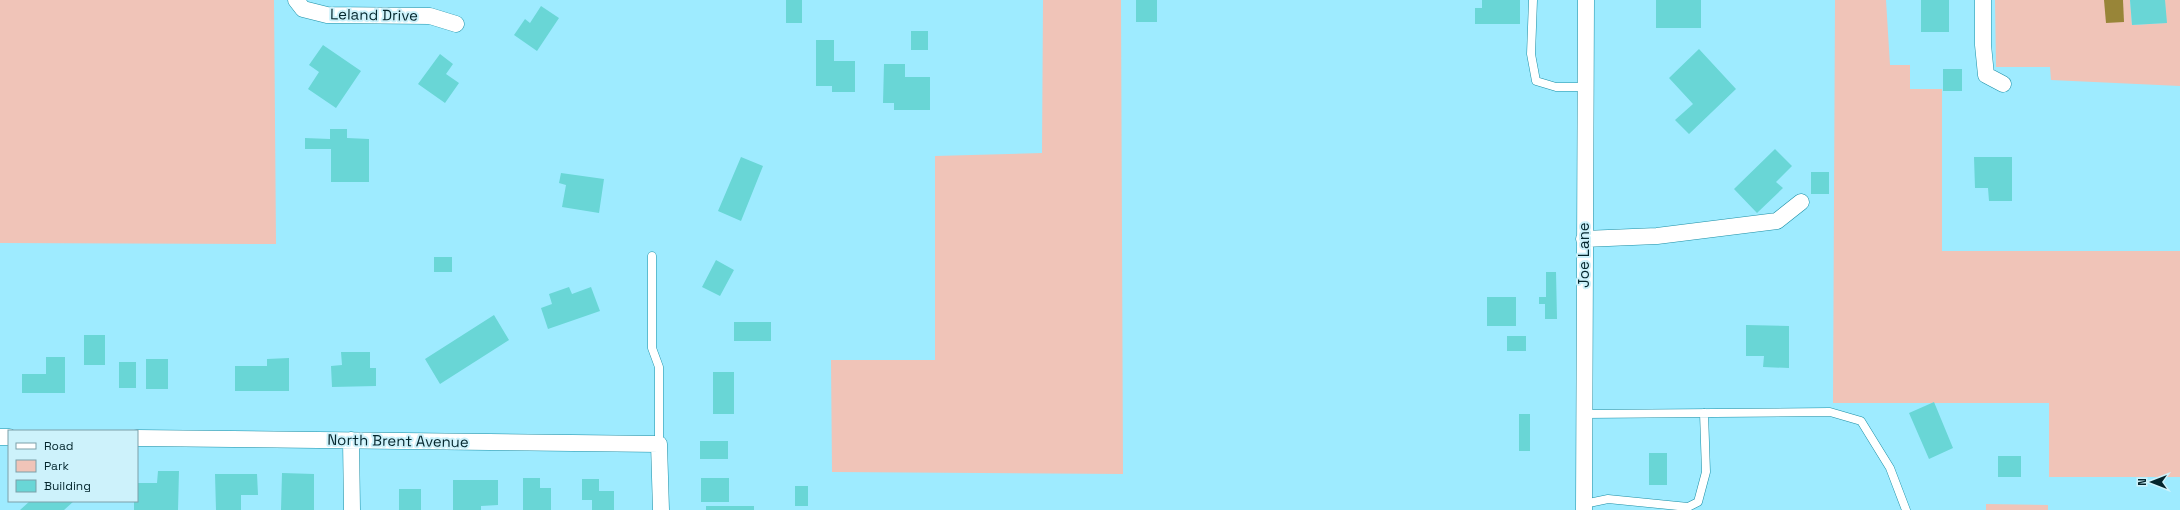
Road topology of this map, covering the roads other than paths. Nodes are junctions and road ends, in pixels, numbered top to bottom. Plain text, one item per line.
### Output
1 (296, 0) edge
2 (1533, 0) edge
3 (1586, 0) edge
4 (1983, 0) edge
5 (456, 24) dead end
6 (2003, 84) dead end
7 (1585, 87) junction
8 (1801, 202) dead end
9 (1584, 239) junction
10 (652, 256) dead end
11 (1704, 413) junction
12 (1584, 414) junction
13 (138, 438) edge
14 (351, 440) junction
15 (659, 444) junction
16 (1584, 507) edge
17 (352, 510) edge
18 (661, 510) edge
19 (1906, 510) edge

1 - 5 street, Leland Drive
2 - 7 lane
3 - 7 street, Joe Lane
4 - 6 street
7 - 9 street, Joe Lane
8 - 9 street
9 - 12 street, Joe Lane
10 - 15 lane
11 - 12 lane
11 - 16 lane
11 - 19 lane
12 - 16 street, Joe Lane
13 - 14 street, North Brent Avenue
14 - 15 street, North Brent Avenue
14 - 17 street
15 - 18 street

